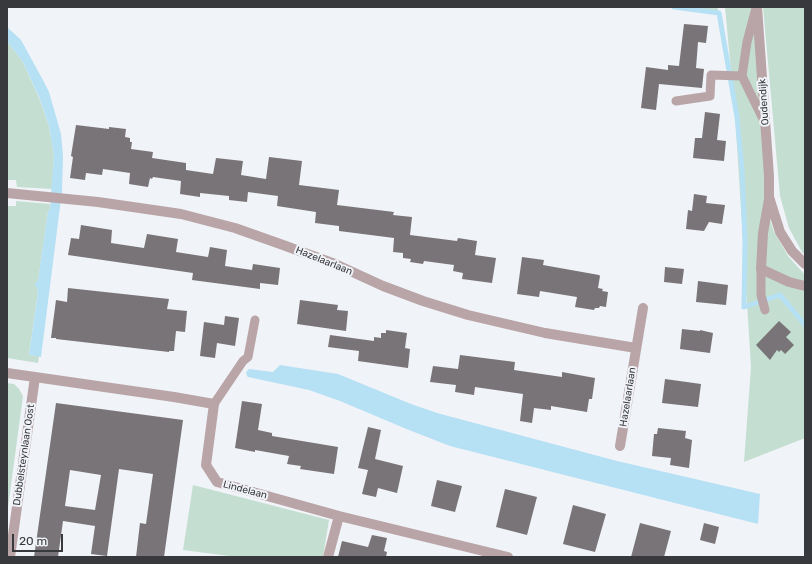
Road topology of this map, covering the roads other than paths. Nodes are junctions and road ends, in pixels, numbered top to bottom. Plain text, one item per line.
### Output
1 (757, 7) edge
2 (735, 76) junction
3 (676, 101) dead end
4 (766, 124) junction
5 (7, 192) edge
6 (769, 197) junction
7 (805, 264) edge
8 (761, 269) junction
9 (805, 286) edge
10 (643, 308) dead end
11 (765, 310) dead end
12 (255, 320) dead end
13 (636, 348) junction
14 (7, 373) edge
15 (35, 377) junction
16 (214, 404) junction
17 (620, 446) dead end
18 (339, 516) junction
19 (10, 557) edge
20 (328, 557) edge
21 (508, 557) edge

1 - 2 lane
1 - 4 street, Oudendijk
2 - 3 lane
2 - 4 lane
4 - 6 street, Oudendijk
5 - 13 street, Hazelaarlaan
6 - 7 street, Oudendijk
6 - 8 street, Oudendijk
8 - 9 street
8 - 11 lane
10 - 13 street, Hazelaarlaan
12 - 16 lane
13 - 17 street, Hazelaarlaan
14 - 15 street
15 - 16 street
15 - 19 street, Dubbelsteynlaan Oost
16 - 18 street, Lindelaan
18 - 20 street
18 - 21 street, Lindelaan

